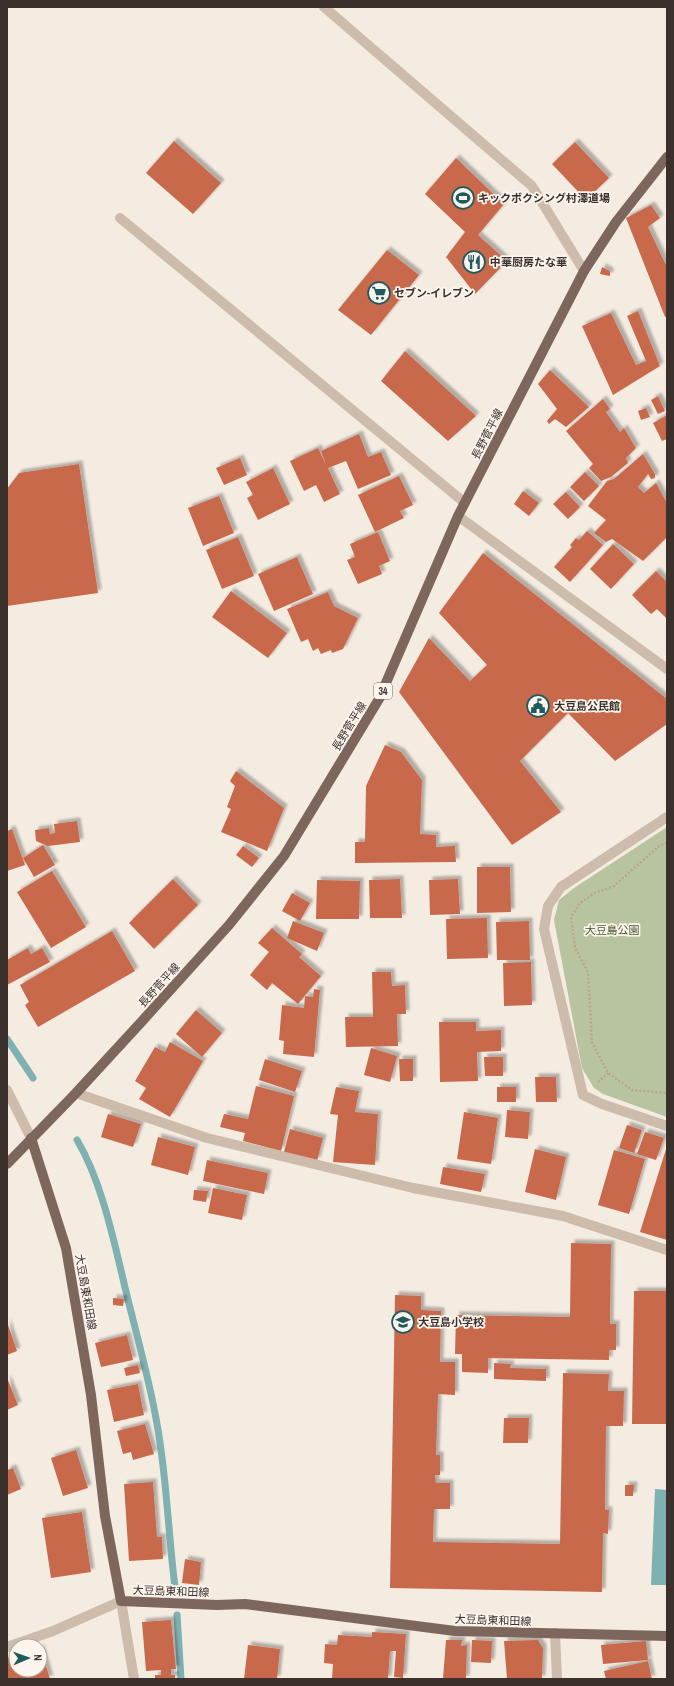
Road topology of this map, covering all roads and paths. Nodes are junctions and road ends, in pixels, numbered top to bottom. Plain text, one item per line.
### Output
1 (324, 7) edge
2 (667, 157) edge
3 (120, 218) dead end
4 (584, 271) junction
5 (466, 503) junction
6 (458, 516) junction
7 (667, 669) edge
8 (667, 816) edge
9 (667, 843) edge
10 (7, 1090) edge
11 (76, 1093) junction
12 (667, 1093) edge
13 (667, 1126) edge
14 (31, 1138) junction
15 (7, 1164) edge
16 (667, 1250) edge
17 (121, 1601) junction
18 (555, 1633) junction
19 (667, 1636) edge
20 (7, 1647) edge
21 (134, 1679) edge
22 (557, 1679) edge

1 - 4 street
2 - 4 main road, 長野菅平線 / 34
3 - 5 street
4 - 5 main road, 長野菅平線 / 34
5 - 6 main road, 長野菅平線 / 34
6 - 7 street
6 - 11 main road, 長野菅平線 / 34
8 - 13 street
9 - 12 path
10 - 14 street
11 - 14 main road, 長野菅平線 / 34
11 - 16 street
14 - 15 main road, 長野菅平線 / 34
14 - 17 main road, 大豆島東和田線
17 - 18 main road, 大豆島東和田線
17 - 20 street
17 - 21 street
18 - 19 main road, 大豆島東和田線
18 - 22 street

